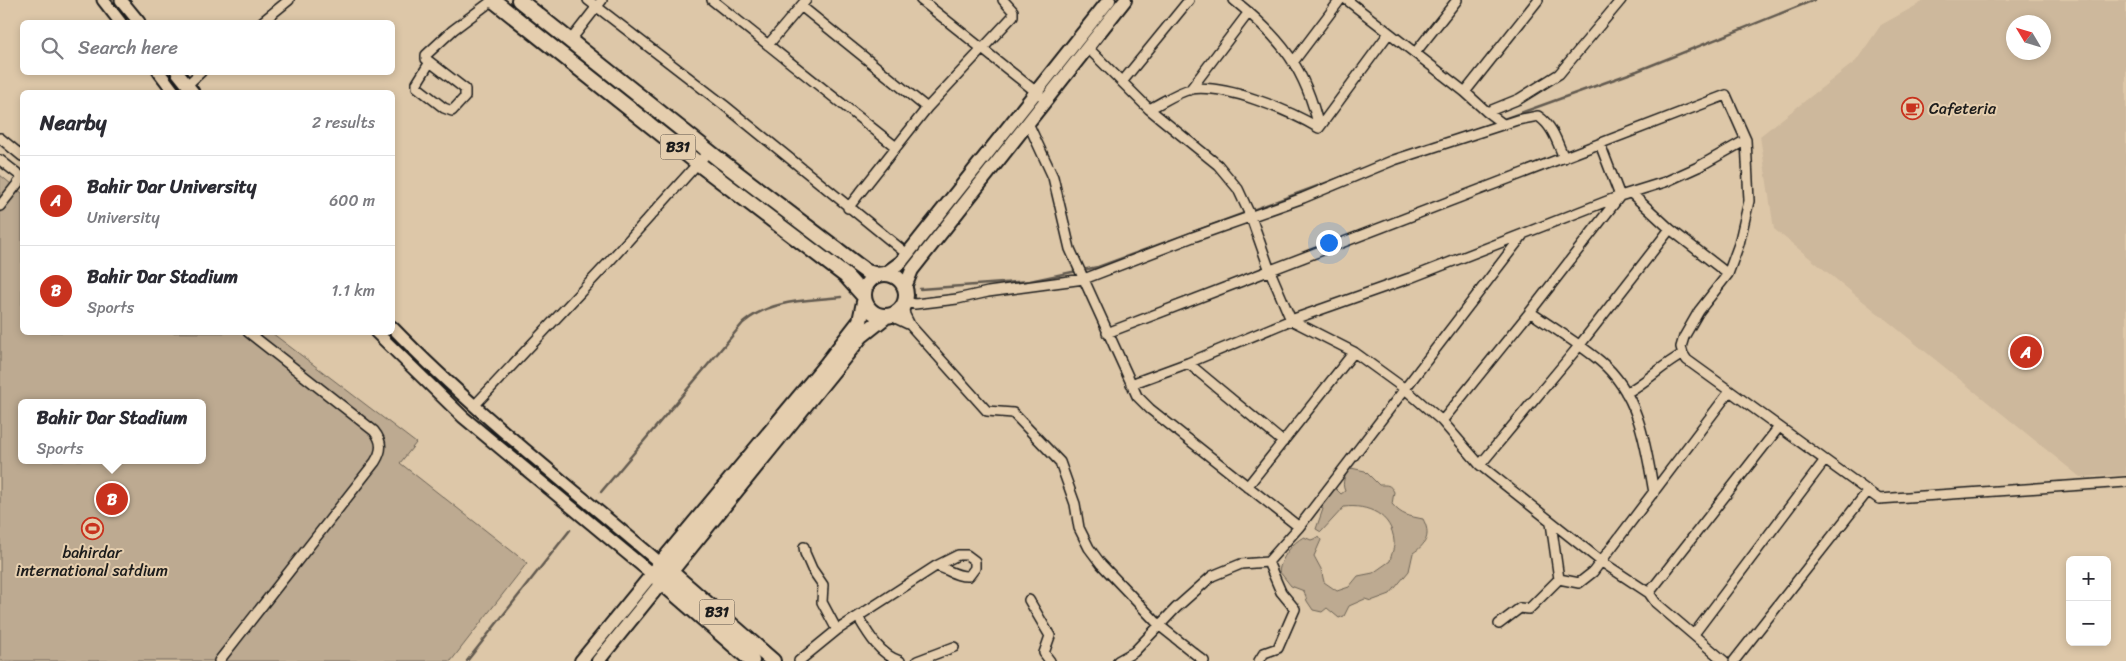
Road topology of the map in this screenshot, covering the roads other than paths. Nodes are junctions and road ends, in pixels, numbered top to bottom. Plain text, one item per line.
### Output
1 (103, 0) edge
2 (121, 0) edge
3 (289, 0) edge
4 (493, 0) edge
5 (518, 0) edge
6 (588, 0) edge
7 (712, 0) edge
8 (921, 0) edge
9 (1004, 0) edge
10 (1109, 0) edge
11 (1125, 0) edge
12 (1189, 0) edge
13 (1234, 0) edge
14 (1340, 0) edge
15 (1347, 0) edge
16 (1457, 0) edge
17 (1538, 0) edge
18 (1621, 0) edge
19 (599, 3) edge
20 (803, 3) edge
21 (1249, 12) junction
22 (1105, 15) junction
23 (118, 20) edge
24 (137, 20) edge
25 (264, 20) edge
26 (1389, 33) junction
27 (570, 41) junction
28 (768, 45) junction
29 (1088, 48) junction
30 (982, 49) junction
31 (1415, 53) junction
32 (1294, 61) junction
33 (430, 62) junction
34 (161, 75) edge
35 (179, 75) edge
36 (200, 75) edge
37 (1122, 82) junction
38 (190, 89) edge
39 (172, 90) edge
40 (1190, 90) junction
41 (1465, 92) junction
42 (1041, 96) junction
43 (927, 108) junction
44 (1149, 109) junction
45 (1486, 112) junction
46 (1028, 123) junction
47 (1502, 124) junction
48 (1319, 128) junction
49 (0, 138) edge
50 (1746, 140) junction
51 (1600, 144) junction
52 (896, 147) junction
53 (709, 151) junction
54 (20, 154) edge
55 (1564, 158) junction
56 (0, 160) edge
57 (699, 164) junction
58 (20, 176) edge
59 (20, 181) edge
60 (1631, 193) junction
61 (1620, 196) junction
62 (0, 206) edge
63 (848, 208) junction
64 (1251, 216) junction
65 (1670, 229) junction
66 (1523, 235) junction
67 (907, 254) junction
68 (1270, 271) junction
69 (882, 274) junction
70 (1728, 274) junction
71 (1084, 279) junction
72 (905, 287) junction
73 (864, 299) junction
74 (904, 303) junction
75 (1530, 312) junction
76 (888, 316) junction
77 (1291, 320) junction
78 (910, 325) junction
79 (395, 330) edge
80 (1107, 333) junction
81 (252, 335) edge
82 (379, 335) edge
83 (1579, 346) junction
84 (1354, 352) junction
85 (1683, 354) junction
86 (1188, 363) junction
87 (1131, 384) junction
88 (1405, 389) junction
89 (1730, 392) junction
90 (1626, 393) junction
91 (474, 406) junction
92 (1442, 421) junction
93 (1779, 427) junction
94 (1283, 442) junction
95 (1825, 460) junction
96 (1480, 466) junction
97 (2126, 482) edge
98 (1247, 487) junction
99 (1868, 491) junction
100 (1654, 493) junction
101 (1551, 523) junction
102 (1299, 527) junction
103 (804, 547) dead end
104 (1268, 562) junction
105 (1602, 562) junction
106 (936, 566) dead end
107 (661, 573) junction
108 (1559, 579) junction
109 (1649, 594) junction
110 (1029, 600) dead end
111 (858, 618) junction
112 (1498, 624) dead end
113 (1160, 626) junction
114 (837, 630) junction
115 (1694, 634) junction
116 (954, 647) dead end
117 (219, 661) edge
118 (581, 661) edge
119 (598, 661) edge
120 (752, 661) edge
121 (773, 661) edge
122 (799, 661) edge
123 (900, 661) edge
124 (917, 661) edge
125 (1050, 661) edge
126 (1118, 661) edge
127 (1204, 661) edge
128 (1259, 661) edge
129 (1724, 661) edge
130 (1734, 661) edge

1 - 23 street
2 - 24 street
3 - 25 street
4 - 33 street
4 - 57 main road, B31
5 - 27 main road, B31
6 - 19 street
7 - 28 street
8 - 30 street
9 - 30 street
10 - 22 main road
11 - 22 main road
12 - 37 street
13 - 21 street
14 - 32 street
15 - 26 street
16 - 31 street
17 - 41 street
18 - 45 street
19 - 27 street
19 - 63 street
20 - 28 street
20 - 43 street
21 - 32 street
21 - 40 street
22 - 29 main road
22 - 42 main road
26 - 31 street
26 - 48 street
27 - 53 main road, B31
28 - 52 street
29 - 37 street
29 - 42 main road
30 - 42 street
30 - 43 street
31 - 41 street
32 - 48 street
33 - 33 street
34 - 39 street
35 - 38 street
36 - 38 street
37 - 44 street
40 - 44 street
40 - 48 street
41 - 45 street
42 - 46 main road
42 - 67 main road
43 - 52 street
44 - 64 street
45 - 47 street
46 - 71 street
46 - 72 main road
47 - 55 street
47 - 64 street
49 - 54 street
50 - 51 street
50 - 60 street
50 - 70 street
51 - 55 street
51 - 61 street
52 - 63 street
53 - 57 street
53 - 69 main road, B31
55 - 68 street
56 - 58 street
57 - 73 main road, B31
57 - 91 street
59 - 62 street
60 - 61 street
60 - 65 street
61 - 66 street
61 - 75 street
63 - 67 street
64 - 68 street
64 - 71 street
65 - 70 street
65 - 83 street
66 - 77 street
66 - 88 street
67 - 69 main road
68 - 77 street
68 - 80 street
69 - 72 main road
69 - 73 main road
70 - 85 street
71 - 74 street
71 - 80 street
72 - 74 main road
73 - 76 main road
73 - 107 main road
74 - 76 main road
74 - 78 street
75 - 83 street
75 - 92 street
76 - 78 street
76 - 107 main road
77 - 84 street
77 - 86 street
78 - 113 street
79 - 91 street
80 - 87 street
81 - 117 street
82 - 107 street
83 - 90 street
83 - 96 street
84 - 88 street
84 - 94 street
85 - 89 street
85 - 90 street
86 - 87 street
86 - 94 street
87 - 98 street
88 - 92 street
88 - 102 street
89 - 93 street
89 - 100 street
90 - 100 street
91 - 107 street
92 - 96 street
93 - 95 street
93 - 109 street
94 - 98 street
95 - 99 street
95 - 115 street
96 - 101 street
97 - 99 street
98 - 102 street
99 - 130 street
100 - 105 street
101 - 105 street
101 - 108 street
102 - 104 street
103 - 114 street
104 - 113 street
104 - 128 street
105 - 108 street
105 - 109 street
106 - 111 street
107 - 118 main road
107 - 119 main road
107 - 120 main road, B31
107 - 121 main road, B31
108 - 112 street
109 - 115 street
110 - 125 street
111 - 114 street
111 - 123 street
113 - 126 street
113 - 127 street
114 - 122 street
115 - 129 street
116 - 124 street

